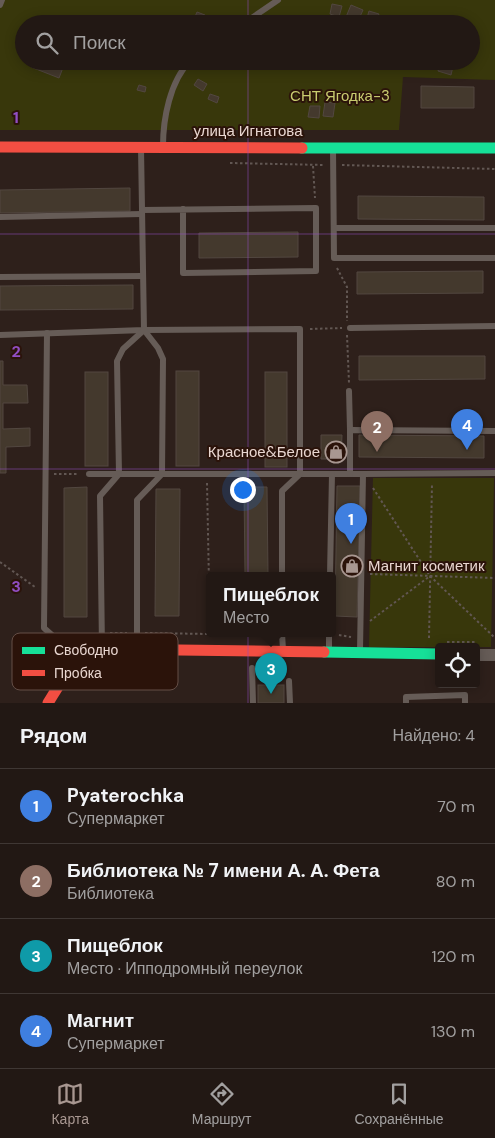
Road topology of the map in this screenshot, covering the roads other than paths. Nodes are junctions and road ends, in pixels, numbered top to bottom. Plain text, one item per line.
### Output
1 (2, 0) edge
2 (278, 0) edge
3 (0, 6) edge
4 (256, 15) edge
5 (182, 70) edge
6 (141, 146) junction
7 (163, 146) junction
8 (0, 147) edge
9 (333, 147) junction
10 (495, 148) edge
11 (183, 209) junction
12 (142, 212) junction
13 (0, 217) edge
14 (334, 228) junction
15 (495, 228) edge
16 (495, 258) edge
17 (143, 276) junction
18 (0, 277) edge
19 (495, 326) edge
20 (350, 328) road end
21 (144, 330) junction
22 (46, 334) junction
23 (0, 335) edge
24 (349, 391) dead end
25 (350, 430) junction
26 (495, 431) edge
27 (495, 473) edge
28 (89, 474) road end
29 (119, 474) junction
30 (162, 474) junction
31 (300, 474) junction
32 (332, 474) junction
33 (350, 474) junction
34 (363, 474) junction
35 (282, 572) edge
36 (330, 572) edge
37 (50, 633) edge
38 (102, 633) edge
39 (137, 633) edge
40 (282, 637) edge
41 (329, 637) edge
42 (361, 646) junction
43 (178, 649) edge
44 (283, 650) junction
45 (329, 651) junction
46 (435, 654) edge
47 (480, 655) edge
48 (495, 655) edge
49 (252, 668) dead end
50 (289, 681) dead end
51 (57, 690) edge
52 (48, 703) edge
53 (253, 703) edge
54 (290, 703) edge
55 (406, 703) edge
56 (465, 703) edge

1 - 3 lane
2 - 4 lane
5 - 7 lane
6 - 7 main road, улица Игнатова
6 - 8 main road, улица Игнатова
6 - 12 lane
7 - 9 main road, улица Игнатова
9 - 10 main road, улица Игнатова
9 - 14 lane
11 - 11 lane
11 - 12 lane
12 - 13 lane
12 - 17 lane
14 - 15 lane
14 - 16 lane
17 - 18 lane
17 - 21 lane
19 - 20 lane
21 - 22 lane
21 - 29 lane
21 - 30 lane
21 - 31 lane
22 - 23 lane
22 - 37 lane
24 - 25 lane
25 - 26 lane
25 - 33 lane
27 - 34 lane
28 - 29 lane
29 - 30 lane
29 - 38 lane
30 - 31 lane
30 - 39 lane
31 - 32 lane
31 - 35 lane
32 - 33 lane
32 - 36 lane
33 - 34 lane
34 - 42 lane
40 - 44 lane
41 - 45 lane
42 - 45 main road
42 - 46 main road
43 - 44 main road
44 - 45 main road
47 - 48 street
49 - 53 lane
50 - 54 lane
51 - 52 main road
55 - 56 lane

